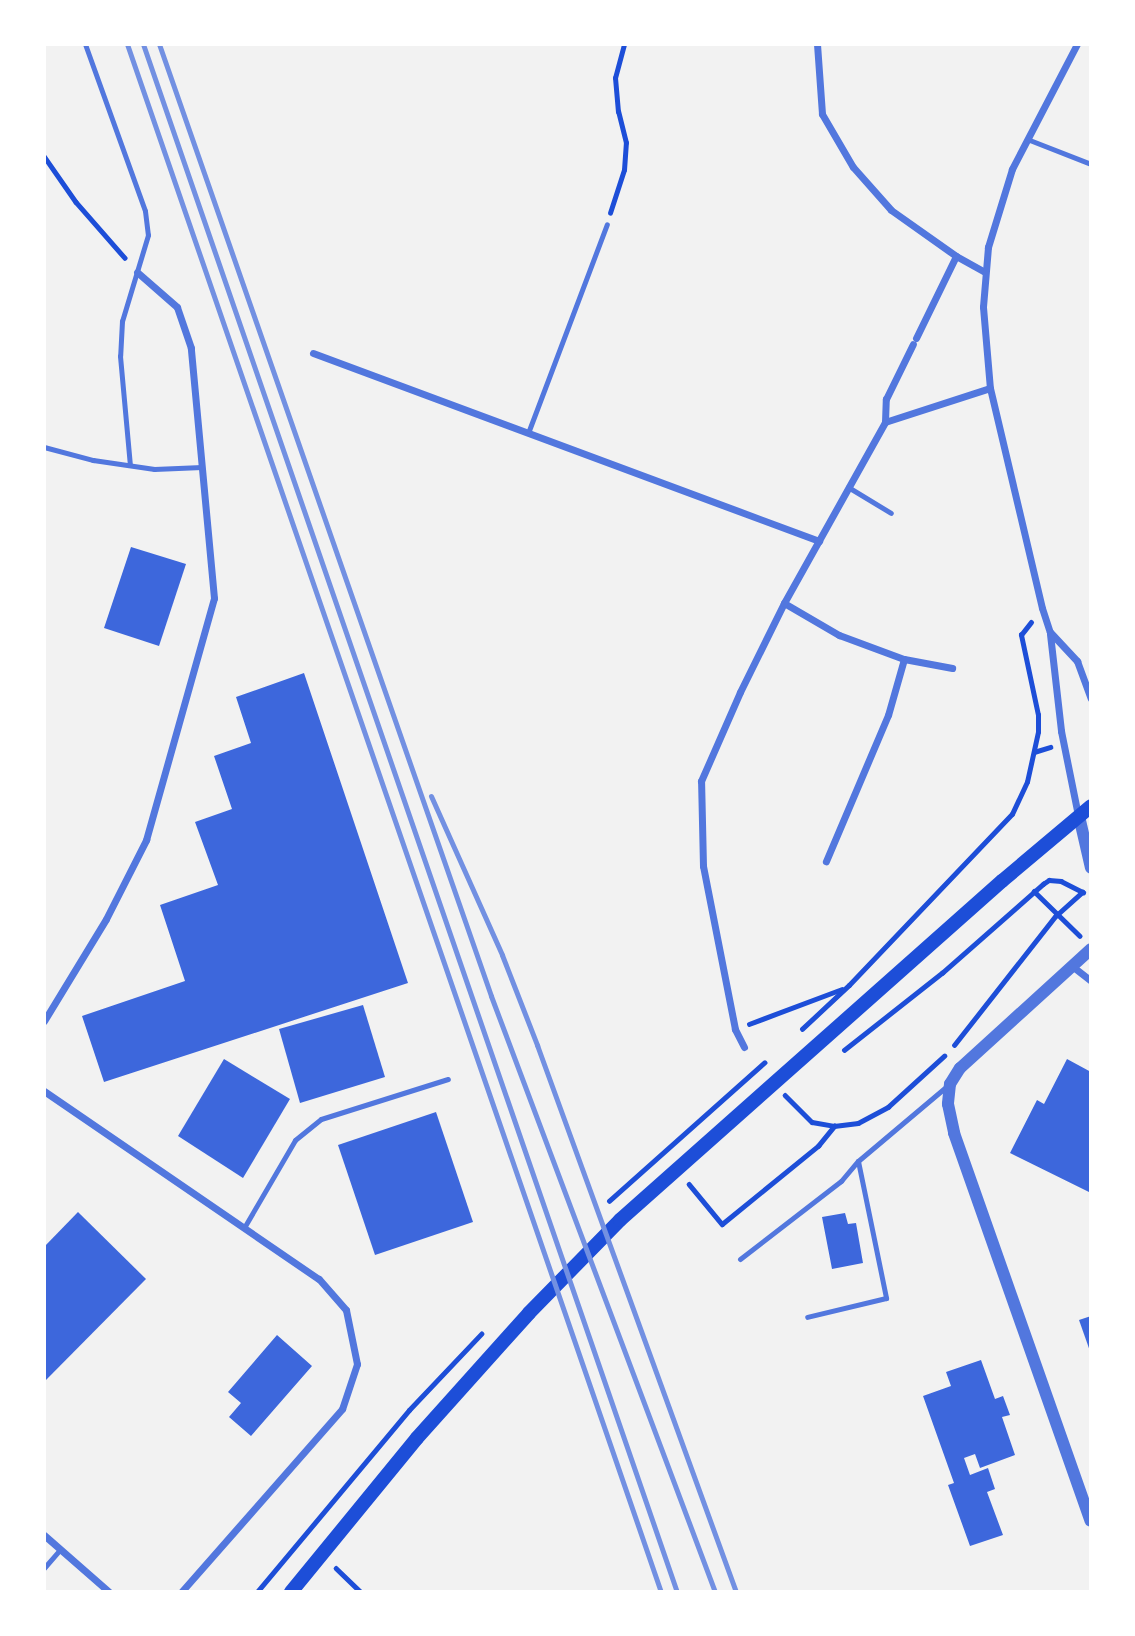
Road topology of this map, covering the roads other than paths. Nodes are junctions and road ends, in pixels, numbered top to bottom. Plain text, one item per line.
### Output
1 (85, 44) edge
2 (817, 44) edge
3 (1077, 44) edge
4 (1027, 139) junction
5 (1091, 164) edge
6 (607, 224) road end
7 (956, 256) junction
8 (137, 272) junction
9 (985, 272) junction
10 (313, 353) dead end
11 (990, 388) junction
12 (885, 422) junction
13 (528, 433) junction
14 (44, 447) edge
15 (130, 465) junction
16 (202, 467) junction
17 (848, 487) junction
18 (891, 513) dead end
19 (819, 541) junction
20 (784, 603) junction
21 (1050, 632) junction
22 (904, 659) junction
23 (952, 668) dead end
24 (1091, 699) edge
25 (1091, 806) edge
26 (1079, 816) junction
27 (826, 861) dead end
28 (1091, 868) edge
29 (1091, 949) edge
30 (1072, 966) junction
31 (1091, 981) edge
32 (44, 1021) edge
33 (744, 1046) road end
34 (448, 1079) dead end
35 (950, 1084) junction
36 (44, 1091) edge
37 (858, 1161) junction
38 (246, 1226) junction
39 (740, 1259) dead end
40 (807, 1317) dead end
41 (1091, 1521) edge
42 (44, 1535) edge
43 (59, 1551) junction
44 (44, 1568) edge
45 (108, 1592) edge
46 (181, 1592) edge
47 (290, 1592) edge

1 - 8 lane
2 - 7 street
3 - 4 street
4 - 5 lane
4 - 9 street
6 - 13 lane
7 - 9 street
7 - 12 street
8 - 15 lane
8 - 16 street
9 - 11 street
10 - 13 street
11 - 12 street
11 - 21 street
12 - 17 street
13 - 19 street
14 - 15 lane
15 - 16 lane
16 - 32 street
17 - 18 lane
17 - 19 street
19 - 20 street
20 - 22 street
20 - 33 street
21 - 24 street
21 - 26 street
22 - 23 street
22 - 27 street
25 - 26 main road
26 - 28 street
26 - 47 main road
29 - 30 street
30 - 31 street
30 - 35 street
34 - 38 lane
35 - 37 lane
35 - 41 street
36 - 38 street
37 - 39 lane
37 - 40 lane
38 - 46 street
42 - 43 street
43 - 44 lane
43 - 45 street

